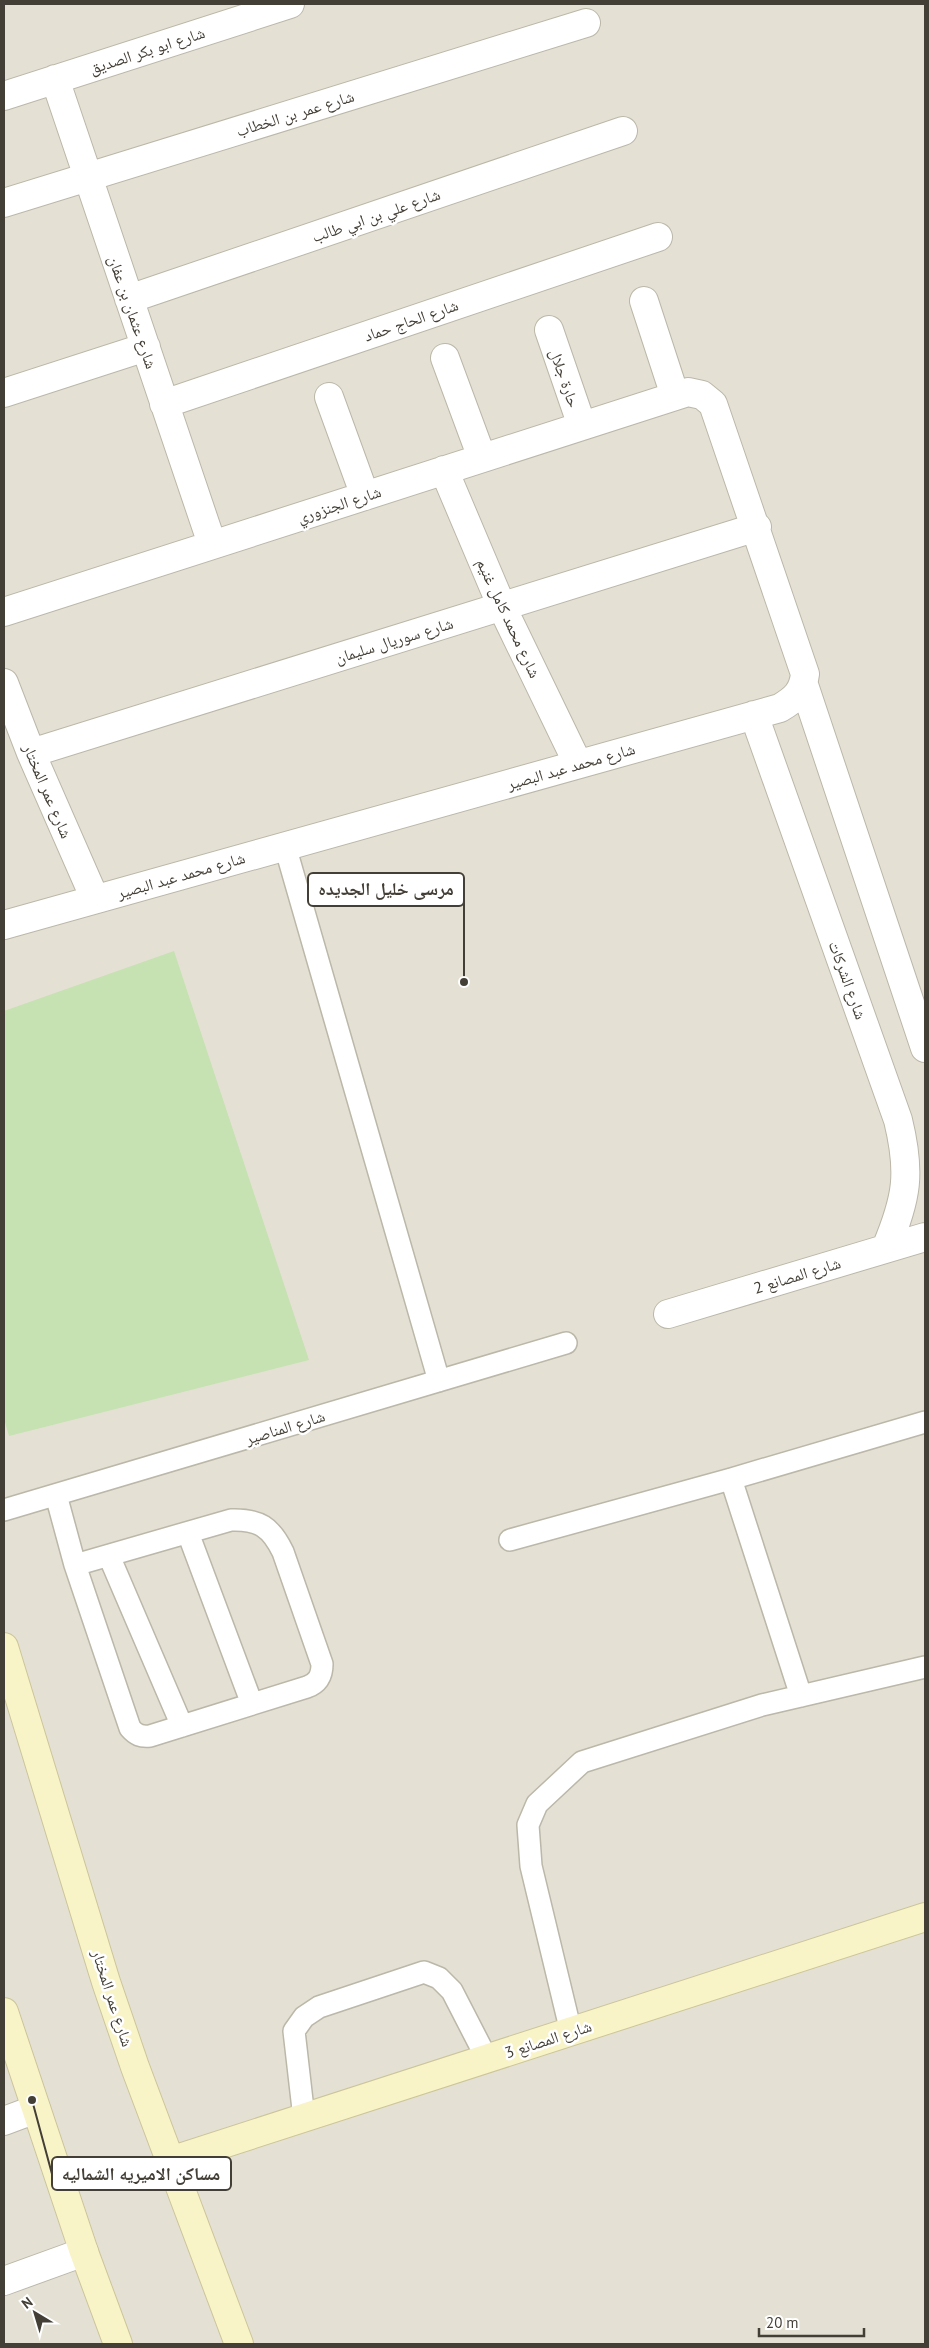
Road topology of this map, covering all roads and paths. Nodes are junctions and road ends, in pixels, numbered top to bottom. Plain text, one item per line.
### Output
1 (290, 4) edge
2 (586, 23) dead end
3 (55, 79) junction
4 (4, 96) edge
5 (623, 130) dead end
6 (88, 177) junction
7 (4, 203) edge
8 (658, 237) dead end
9 (129, 299) junction
10 (644, 301) dead end
11 (549, 330) dead end
12 (146, 347) junction
13 (445, 358) dead end
14 (4, 392) edge
15 (675, 396) junction
16 (329, 397) dead end
17 (164, 404) junction
18 (582, 426) junction
19 (482, 458) junction
20 (444, 470) junction
21 (365, 496) junction
22 (757, 527) junction
23 (212, 544) junction
24 (502, 606) junction
25 (4, 612) edge
26 (4, 683) edge
27 (804, 685) junction
28 (754, 715) junction
29 (31, 753) junction
30 (578, 764) junction
31 (285, 846) junction
32 (95, 899) junction
33 (4, 925) edge
34 (925, 1048) edge
35 (925, 1237) edge
36 (886, 1248) junction
37 (668, 1314) dead end
38 (566, 1343) dead end
39 (439, 1381) junction
40 (925, 1422) edge
41 (731, 1479) junction
42 (56, 1495) junction
43 (4, 1510) edge
44 (188, 1533) junction
45 (510, 1540) dead end
46 (109, 1556) junction
47 (76, 1565) junction
48 (4, 1646) edge
49 (925, 1667) edge
50 (801, 1696) junction
51 (252, 1704) junction
52 (182, 1726) junction
53 (925, 1917) edge
54 (4, 2012) edge
55 (571, 2032) junction
56 (487, 2059) junction
57 (36, 2109) junction
58 (304, 2118) junction
59 (4, 2121) edge
60 (170, 2161) junction
61 (84, 2252) junction
62 (4, 2281) edge
63 (118, 2344) edge
64 (239, 2344) edge

1 - 3 street, شارع ابو بكر الصديق
2 - 6 street, شارع عمر بن الخطاب
3 - 4 street, شارع ابو بكر الصديق
3 - 6 street, شارع عثمان بن عفان
5 - 9 street, شارع علي بن ابي طالب
6 - 7 street, شارع عمر بن الخطاب
6 - 9 street, شارع عثمان بن عفان
8 - 17 street, شارع الحاج حماد
9 - 12 street, شارع عثمان بن عفان
10 - 15 street
11 - 18 street, حارة جلال
12 - 14 street
12 - 17 street, شارع عثمان بن عفان
13 - 19 street
15 - 18 street, شارع الجنزوري
15 - 22 street
16 - 21 street
17 - 23 street, شارع عثمان بن عفان
18 - 19 street, شارع الجنزوري
19 - 20 street, شارع الجنزوري
20 - 21 street, شارع الجنزوري
20 - 24 street, شارع محمد كامل غنيم
21 - 23 street, شارع الجنزوري
22 - 24 street, شارع سوريال سليمان
22 - 27 street
23 - 25 street, شارع الجنزوري
24 - 29 street, شارع سوريال سليمان
24 - 30 street, شارع محمد كامل غنيم
26 - 29 street, شارع عمر المختار
27 - 28 street, شارع محمد عبد البصير
27 - 34 street
28 - 30 street, شارع محمد عبد البصير
28 - 36 street, شارع الشركات
29 - 32 street, شارع عمر المختار
30 - 31 street, شارع محمد عبد البصير
31 - 32 street, شارع محمد عبد البصير
31 - 39 lane
32 - 33 street, شارع محمد عبد البصير
35 - 36 street, شارع المصانع 2
36 - 37 street, شارع المصانع 2
38 - 39 lane, شارع المناصير
39 - 42 lane, شارع المناصير
40 - 41 lane
41 - 45 lane
41 - 50 lane
42 - 43 lane, شارع المناصير
42 - 47 lane
44 - 46 lane
44 - 51 lane
44 - 51 lane
46 - 47 lane
46 - 52 lane
47 - 52 lane
48 - 60 main road, شارع عمر المختار
49 - 50 lane
50 - 55 lane
51 - 52 lane
53 - 55 main road, شارع المصانع 3
54 - 57 main road
55 - 56 main road, شارع المصانع 3
56 - 58 main road, شارع المصانع 3
56 - 58 lane
57 - 59 street
57 - 61 main road
58 - 60 main road, شارع المصانع 3
60 - 64 main road, شارع عمر المختار
61 - 62 street
61 - 63 main road

